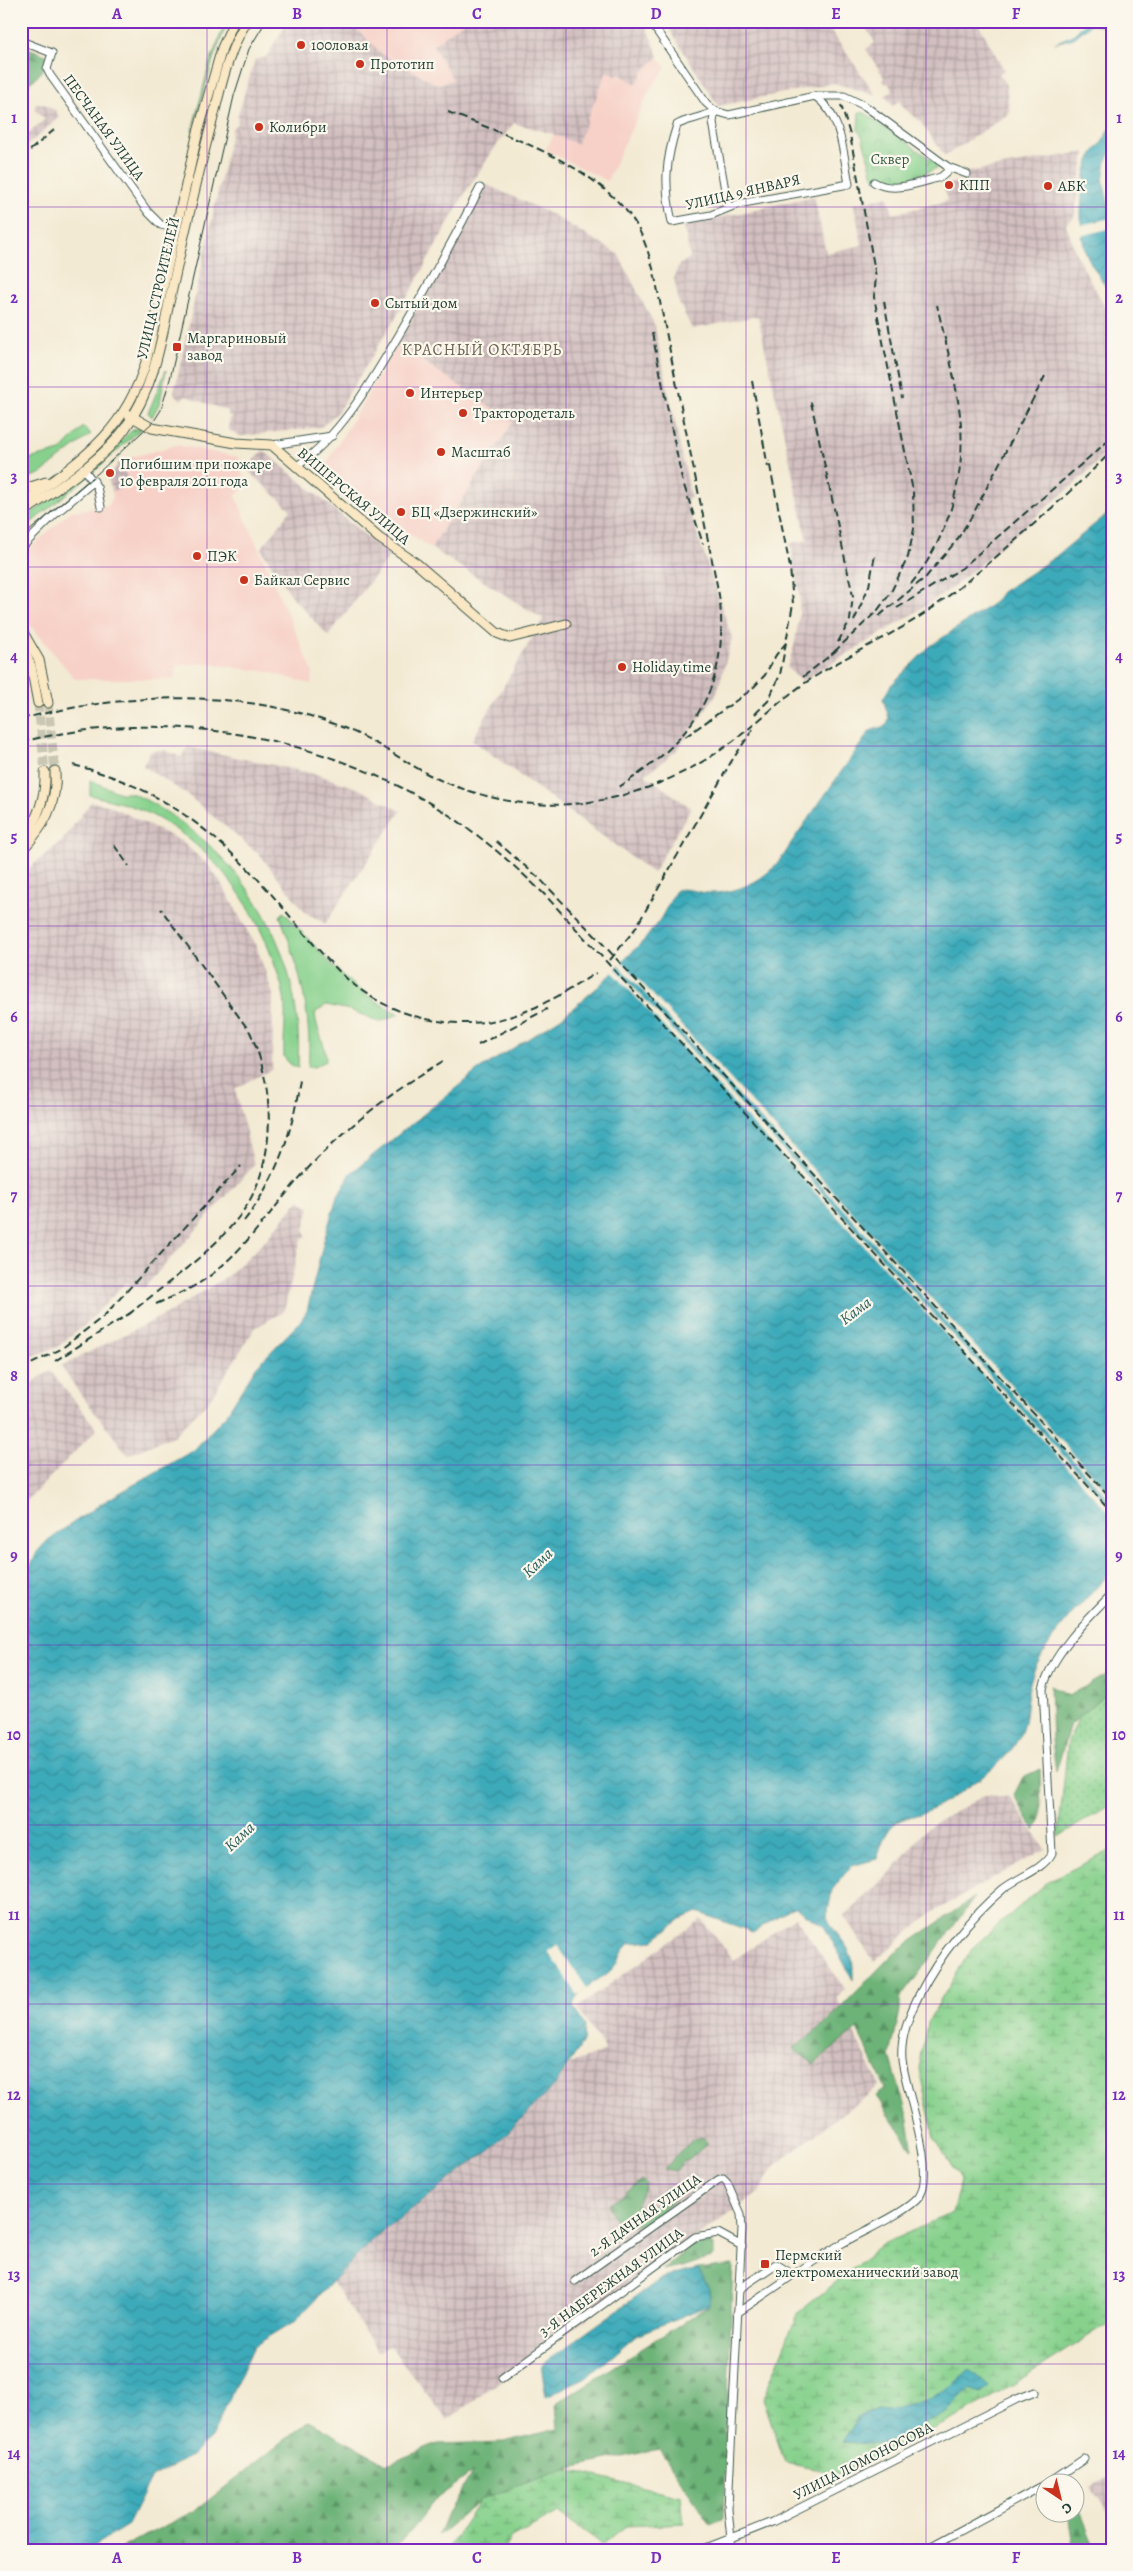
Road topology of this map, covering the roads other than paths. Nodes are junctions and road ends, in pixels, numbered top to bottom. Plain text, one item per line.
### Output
1 (234, 21) edge
2 (247, 21) edge
3 (650, 21) edge
4 (21, 41) edge
5 (815, 96) junction
6 (715, 110) junction
7 (948, 167) junction
8 (967, 174) dead end
9 (874, 182) dead end
10 (480, 188) dead end
11 (728, 207) junction
12 (177, 229) junction
13 (129, 415) junction
14 (332, 436) junction
15 (272, 445) junction
16 (297, 466) junction
17 (83, 468) junction
18 (53, 480) junction
19 (94, 481) junction
20 (21, 490) edge
21 (21, 504) edge
22 (101, 507) dead end
23 (21, 514) edge
24 (21, 548) edge
25 (566, 624) dead end
26 (21, 629) edge
27 (21, 642) edge
28 (21, 840) edge
29 (21, 851) edge
30 (1112, 1594) edge
31 (742, 2246) junction
32 (784, 2281) junction
33 (575, 2282) dead end
34 (739, 2290) junction
35 (737, 2313) junction
36 (502, 2378) dead end
37 (1035, 2392) dead end
38 (1084, 2459) dead end
39 (1061, 2474) edge
40 (1036, 2489) edge
41 (730, 2538) junction
42 (701, 2550) edge
43 (732, 2550) edge
44 (924, 2550) edge

1 - 12 main road, УЛИЦА СТРОИТЕЛЕЙ
2 - 13 main road, УЛИЦА СТРОИТЕЛЕЙ
3 - 6 street
4 - 12 street, ПЕСЧАНАЯ УЛИЦА
5 - 6 street
5 - 7 street
5 - 11 street, УЛИЦА 9 ЯНВАРЯ
6 - 11 street
6 - 11 street, УЛИЦА 9 ЯНВАРЯ
7 - 8 street
7 - 9 street
10 - 14 street
12 - 13 main road, УЛИЦА СТРОИТЕЛЕЙ
13 - 15 main road
13 - 17 main road, УЛИЦА СТРОИТЕЛЕЙ
13 - 18 main road, УЛИЦА СТРОИТЕЛЕЙ
14 - 15 street
14 - 16 street
15 - 16 main road, ВИШЕРСКАЯ УЛИЦА
16 - 25 main road, ВИШЕРСКАЯ УЛИЦА
17 - 19 street
17 - 23 main road, УЛИЦА СТРОИТЕЛЕЙ
18 - 20 main road
18 - 21 main road, УЛИЦА СТРОИТЕЛЕЙ
19 - 22 street
19 - 24 street
26 - 27 main road
28 - 29 main road
30 - 32 street
31 - 33 street, 2-Я ДАЧНАЯ УЛИЦА
31 - 34 street
31 - 36 street, 3-Я НАБЕРЕЖНАЯ УЛИЦА
32 - 34 street
32 - 35 street
34 - 35 street
35 - 41 street
37 - 41 street, УЛИЦА ЛОМОНОСОВА
38 - 39 street
40 - 44 street
41 - 42 street, УЛИЦА ЛОМОНОСОВА
41 - 43 street

